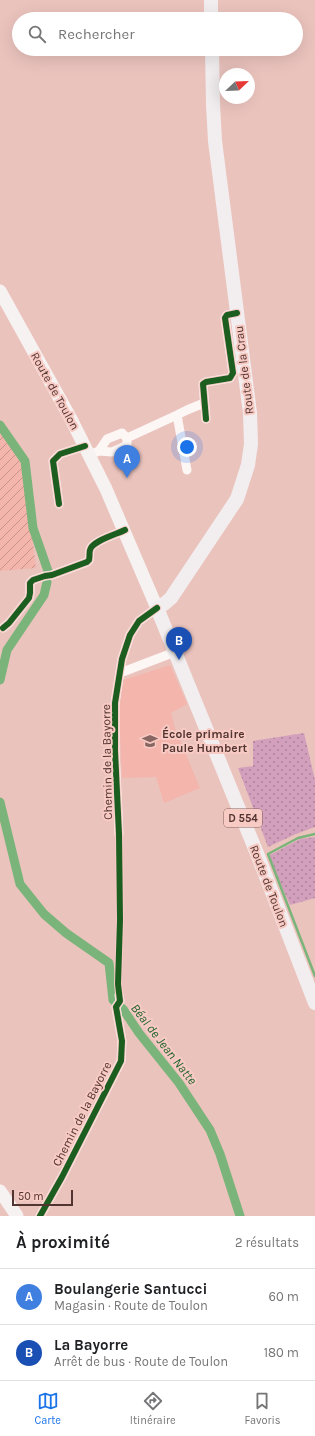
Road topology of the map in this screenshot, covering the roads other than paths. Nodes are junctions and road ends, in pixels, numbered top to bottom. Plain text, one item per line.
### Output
1 (211, 0) edge
2 (211, 12) edge
3 (212, 56) edge
4 (0, 291) edge
5 (237, 313) junction
6 (204, 403) junction
7 (177, 416) junction
8 (206, 419) dead end
9 (127, 438) junction
10 (91, 451) junction
11 (187, 470) dead end
12 (60, 504) dead end
13 (125, 530) junction
14 (170, 598) junction
15 (157, 608) junction
16 (3, 628) dead end
17 (168, 634) junction
18 (176, 652) junction
19 (120, 673) junction
20 (119, 834) dead end
21 (118, 1001) dead end
22 (315, 1003) edge
23 (0, 1191) edge
24 (17, 1216) edge
25 (40, 1216) edge

1 - 2 main road
3 - 5 main road, Route de la Crau
4 - 10 main road, Route de Toulon
5 - 6 street
5 - 14 main road, Route de la Crau
6 - 7 street
6 - 8 street
7 - 9 street
7 - 11 street
9 - 10 street
9 - 10 street
10 - 12 street
10 - 13 main road, Route de Toulon
13 - 15 main road, Route de Toulon
13 - 16 street
14 - 15 main road, Route de la Crau
14 - 17 main road, Route de la Crau
15 - 17 main road, Route de Toulon / D 554
15 - 19 street, Chemin de la Bayorre
17 - 18 main road, Route de Toulon / D 554
18 - 19 street
18 - 22 main road, Route de Toulon / D 554
19 - 20 street, Chemin de la Bayorre
21 - 25 street, Chemin de la Bayorre
23 - 24 main road

